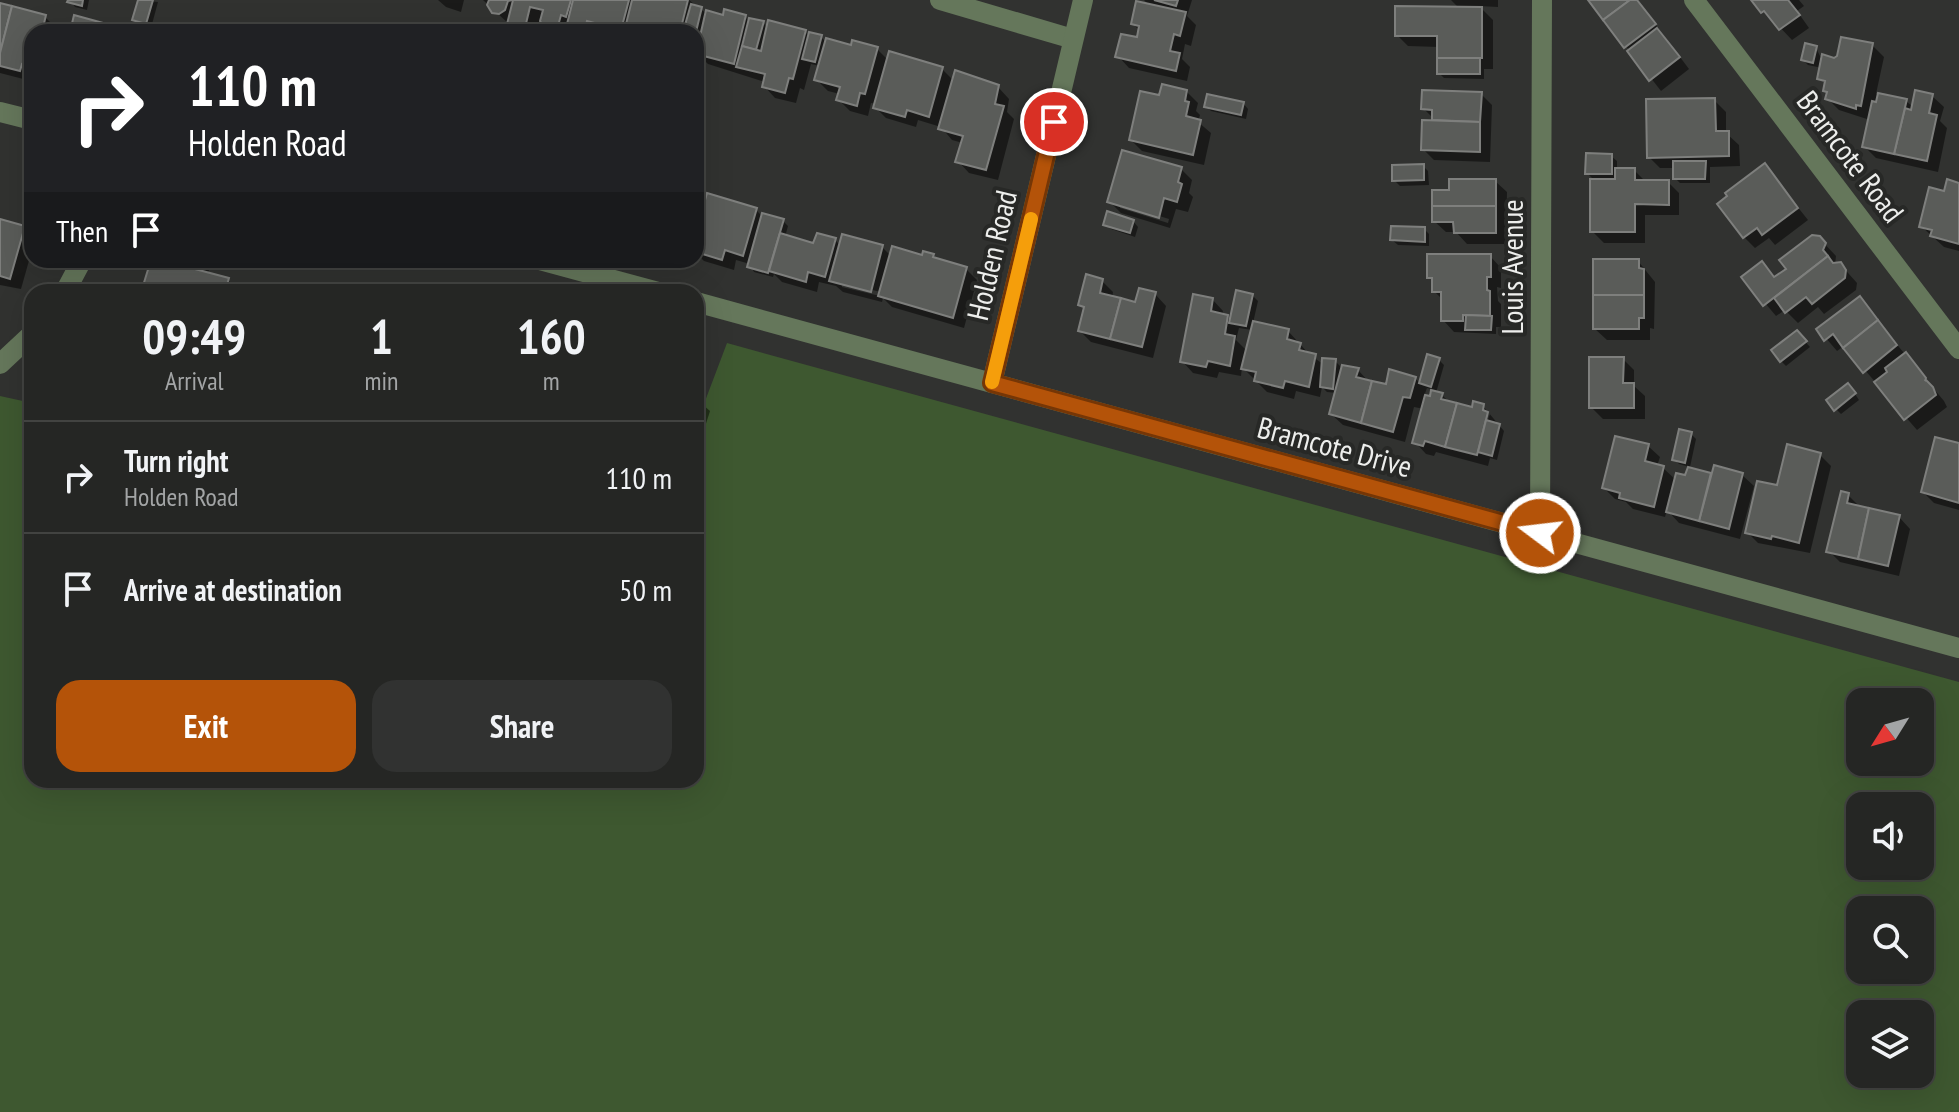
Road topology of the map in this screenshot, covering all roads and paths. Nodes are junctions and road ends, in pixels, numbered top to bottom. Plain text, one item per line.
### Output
1 (940, 0) edge
2 (1083, 0) edge
3 (1542, 0) edge
4 (1694, 0) edge
5 (1073, 39) junction
6 (0, 112) edge
7 (24, 118) edge
8 (570, 268) edge
9 (628, 284) edge
10 (704, 304) edge
11 (24, 342) edge
12 (1959, 349) edge
13 (0, 364) edge
14 (992, 383) junction
15 (1540, 533) junction
16 (1959, 648) edge

1 - 5 street
2 - 5 street, Holden Road
3 - 15 street, Louis Avenue
4 - 12 street, Bramcote Road
5 - 14 street, Holden Road
6 - 7 street
8 - 9 street
10 - 14 street, Bramcote Drive
11 - 13 street
14 - 15 street, Bramcote Drive
15 - 16 street, Bramcote Drive

